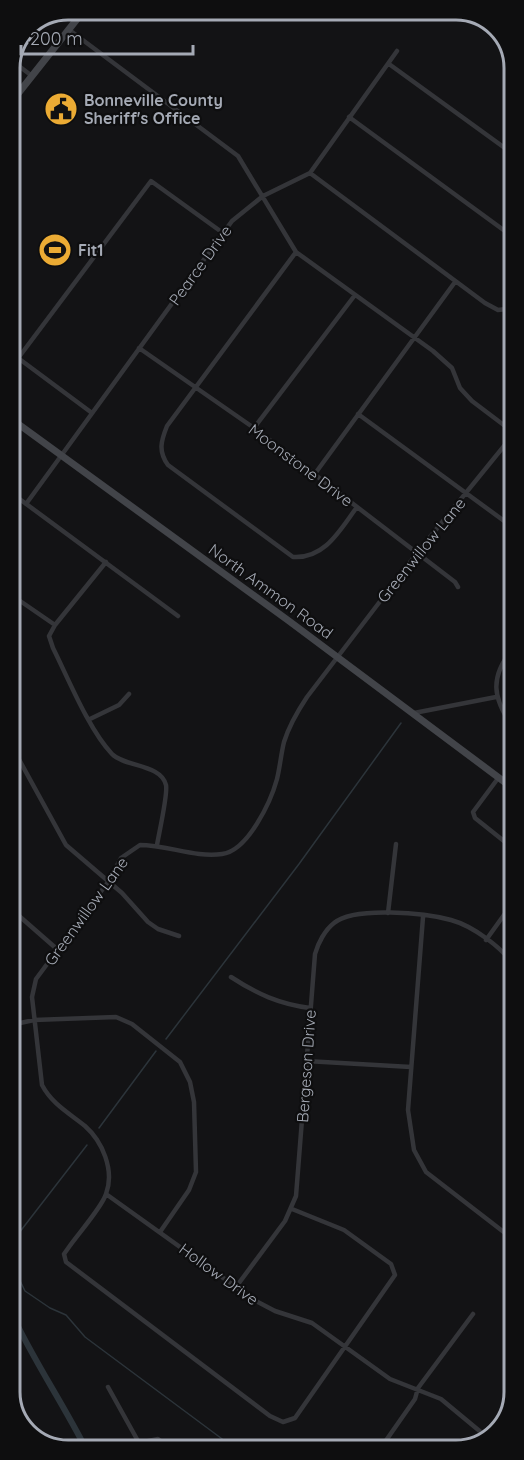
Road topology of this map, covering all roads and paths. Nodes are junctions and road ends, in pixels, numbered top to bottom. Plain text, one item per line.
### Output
1 (75, 20) edge
2 (68, 28) junction
3 (397, 51) dead end
4 (389, 64) junction
5 (20, 67) edge
6 (32, 76) junction
7 (20, 91) edge
8 (349, 117) junction
9 (504, 147) edge
10 (310, 173) junction
11 (263, 196) junction
12 (504, 230) edge
13 (223, 233) junction
14 (296, 252) junction
15 (455, 282) junction
16 (355, 295) junction
17 (504, 311) edge
18 (414, 338) junction
19 (139, 348) junction
20 (20, 355) edge
21 (20, 359) edge
22 (196, 387) junction
23 (92, 413) junction
24 (358, 414) junction
25 (20, 425) edge
26 (504, 426) edge
27 (254, 428) junction
28 (504, 445) edge
29 (62, 455) junction
30 (314, 475) junction
31 (467, 493) junction
32 (20, 500) edge
33 (26, 504) junction
34 (357, 507) junction
35 (504, 521) edge
36 (417, 553) junction
37 (105, 561) junction
38 (459, 587) dead end
39 (20, 601) edge
40 (178, 616) dead end
41 (55, 625) junction
42 (337, 656) junction
43 (504, 661) edge
44 (129, 694) dead end
45 (496, 697) junction
46 (414, 713) junction
47 (504, 715) edge
48 (90, 720) junction
49 (20, 761) edge
50 (499, 777) junction
51 (504, 781) edge
52 (504, 841) edge
53 (396, 844) dead end
54 (157, 845) junction
55 (108, 882) junction
56 (388, 914) junction
57 (504, 915) edge
58 (20, 917) edge
59 (423, 917) junction
60 (179, 936) dead end
61 (486, 940) junction
62 (58, 950) junction
63 (504, 956) edge
64 (231, 977) dead end
65 (310, 1008) junction
66 (34, 1020) junction
67 (20, 1023) edge
68 (306, 1061) junction
69 (411, 1067) junction
70 (106, 1194) junction
71 (292, 1209) junction
72 (160, 1232) junction
73 (504, 1232) edge
74 (236, 1287) junction
75 (473, 1314) dead end
76 (344, 1347) junction
77 (108, 1387) dead end
78 (418, 1388) junction
79 (483, 1432) edge
80 (137, 1440) edge
81 (386, 1440) edge

1 - 2 main road
2 - 6 main road
2 - 11 street
3 - 4 street, Pearce Drive
4 - 8 street, Pearce Drive
4 - 9 street
5 - 6 street
6 - 7 main road
8 - 10 street, Pearce Drive
8 - 12 street
10 - 11 street, Pearce Drive
10 - 15 street
11 - 13 street, Pearce Drive
11 - 14 street
13 - 19 street, Pearce Drive
13 - 20 street
14 - 16 street
14 - 22 street
15 - 17 street
15 - 18 street
16 - 18 street
16 - 27 street
18 - 24 street
18 - 26 street
19 - 22 street, Moonstone Drive
19 - 23 street, Pearce Drive
21 - 23 street
22 - 27 street, Moonstone Drive
22 - 34 street
23 - 29 street, Pearce Drive
24 - 30 street
24 - 31 street
25 - 29 main road, North Ammon Road
27 - 30 street, Moonstone Drive
28 - 31 street, Greenwillow Lane
29 - 33 street, Pearce Drive
29 - 42 main road, North Ammon Road
30 - 34 street, Moonstone Drive
31 - 35 street
31 - 36 street, Greenwillow Lane
32 - 33 street
33 - 37 street
34 - 36 street, Moonstone Drive
36 - 38 street, Moonstone Drive
36 - 42 street, Greenwillow Lane
37 - 40 street
37 - 41 street
39 - 41 street
41 - 48 street
42 - 46 main road, North Ammon Road
42 - 54 street, Greenwillow Lane
43 - 45 street
44 - 48 street
45 - 46 street
45 - 47 street
46 - 50 main road, North Ammon Road
48 - 54 street
49 - 55 street
50 - 51 main road, North Ammon Road
50 - 52 street
53 - 56 street
54 - 55 street, Greenwillow Lane
55 - 60 street
55 - 62 street, Greenwillow Lane
56 - 59 street, Bergeson Drive
56 - 65 street, Bergeson Drive
57 - 61 street
58 - 62 street
59 - 61 street, Bergeson Drive
59 - 69 street
61 - 63 street, Bergeson Drive
62 - 66 street, Greenwillow Lane
64 - 65 street
65 - 68 street, Bergeson Drive
66 - 67 street
66 - 70 street, Greenwillow Lane
66 - 72 street
68 - 69 street
68 - 71 street, Bergeson Drive
69 - 73 street
70 - 72 street, Hollow Drive
70 - 76 street
71 - 74 street, Bergeson Drive
71 - 76 street
72 - 74 street, Hollow Drive
74 - 76 street, Hollow Drive
75 - 78 street
76 - 78 street, Hollow Drive
77 - 80 street
78 - 79 street, Hollow Drive
78 - 81 street

